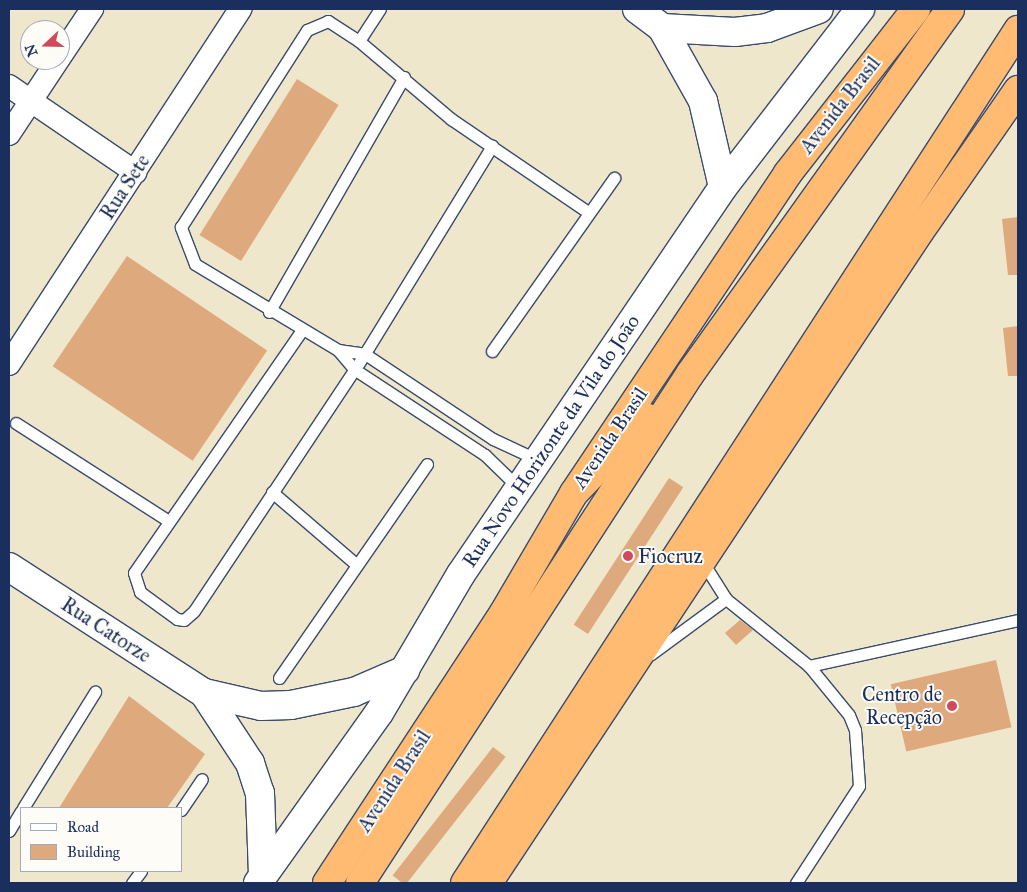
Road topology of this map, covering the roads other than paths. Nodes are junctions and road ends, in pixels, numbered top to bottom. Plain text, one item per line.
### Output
1 (240, 9) edge
2 (380, 9) edge
3 (639, 9) edge
4 (819, 9) edge
5 (860, 9) edge
6 (916, 9) edge
7 (950, 9) edge
8 (83, 12) edge
9 (662, 28) junction
10 (1018, 30) edge
11 (70, 37) edge
12 (359, 41) junction
13 (51, 70) edge
14 (404, 78) junction
15 (9, 86) edge
16 (1018, 90) edge
17 (31, 100) junction
18 (9, 134) edge
19 (492, 146) junction
20 (135, 172) junction
21 (614, 178) dead end
22 (723, 187) junction
23 (588, 212) junction
24 (269, 312) junction
25 (302, 330) junction
26 (16, 337) edge
27 (338, 350) junction
28 (492, 351) dead end
29 (364, 354) junction
30 (9, 364) edge
31 (354, 369) junction
32 (690, 374) junction
33 (16, 423) dead end
34 (539, 460) junction
35 (428, 464) dead end
36 (520, 489) junction
37 (272, 492) junction
38 (574, 492) junction
39 (167, 520) junction
40 (702, 560) junction
41 (357, 565) junction
42 (9, 568) edge
43 (726, 599) junction
44 (1018, 620) edge
45 (809, 666) junction
46 (630, 668) junction
47 (405, 670) junction
48 (279, 678) dead end
49 (95, 692) dead end
50 (204, 693) junction
51 (202, 779) dead end
52 (24, 807) edge
53 (182, 809) edge
54 (20, 813) edge
55 (9, 831) edge
56 (140, 872) edge
57 (261, 879) edge
58 (132, 883) edge
59 (327, 883) edge
60 (360, 883) edge
61 (465, 883) edge
62 (488, 883) edge
63 (796, 883) edge

1 - 20 street, Rua Sete
2 - 12 lane
3 - 9 street
4 - 9 street
5 - 22 street, Rua Novo Horizonte da Vila do João
6 - 38 highway, Avenida Brasil
7 - 32 highway, Avenida Brasil
8 - 11 street
9 - 22 street
10 - 61 highway
12 - 14 lane
12 - 24 lane
13 - 17 street
14 - 19 lane
14 - 24 lane
15 - 17 street
16 - 40 highway
17 - 18 street
17 - 20 street
19 - 23 lane
19 - 29 lane
20 - 26 street, Rua Sete
21 - 23 lane
22 - 34 street, Rua Novo Horizonte da Vila do João
23 - 28 lane
24 - 25 lane
25 - 27 lane
25 - 39 lane
26 - 30 street, Rua Sete
27 - 29 lane
27 - 31 lane
29 - 31 lane
29 - 34 lane
31 - 36 lane
31 - 37 lane
32 - 38 highway
32 - 60 highway, Avenida Brasil
33 - 39 lane
34 - 36 street, Rua Novo Horizonte da Vila do João
35 - 41 lane
36 - 47 street, Rua Novo Horizonte da Vila do João
37 - 39 lane
37 - 41 lane
38 - 59 highway, Avenida Brasil
40 - 43 lane
40 - 46 highway
41 - 48 lane
42 - 50 street, Rua Catorze
43 - 45 lane
43 - 46 lane
44 - 45 lane
45 - 63 lane
46 - 62 highway
47 - 50 street, Rua Catorze
47 - 57 street, Rua Novo Horizonte da Vila do João
49 - 52 lane
50 - 57 street, Rua Catorze
51 - 53 lane
54 - 55 lane
56 - 58 lane

